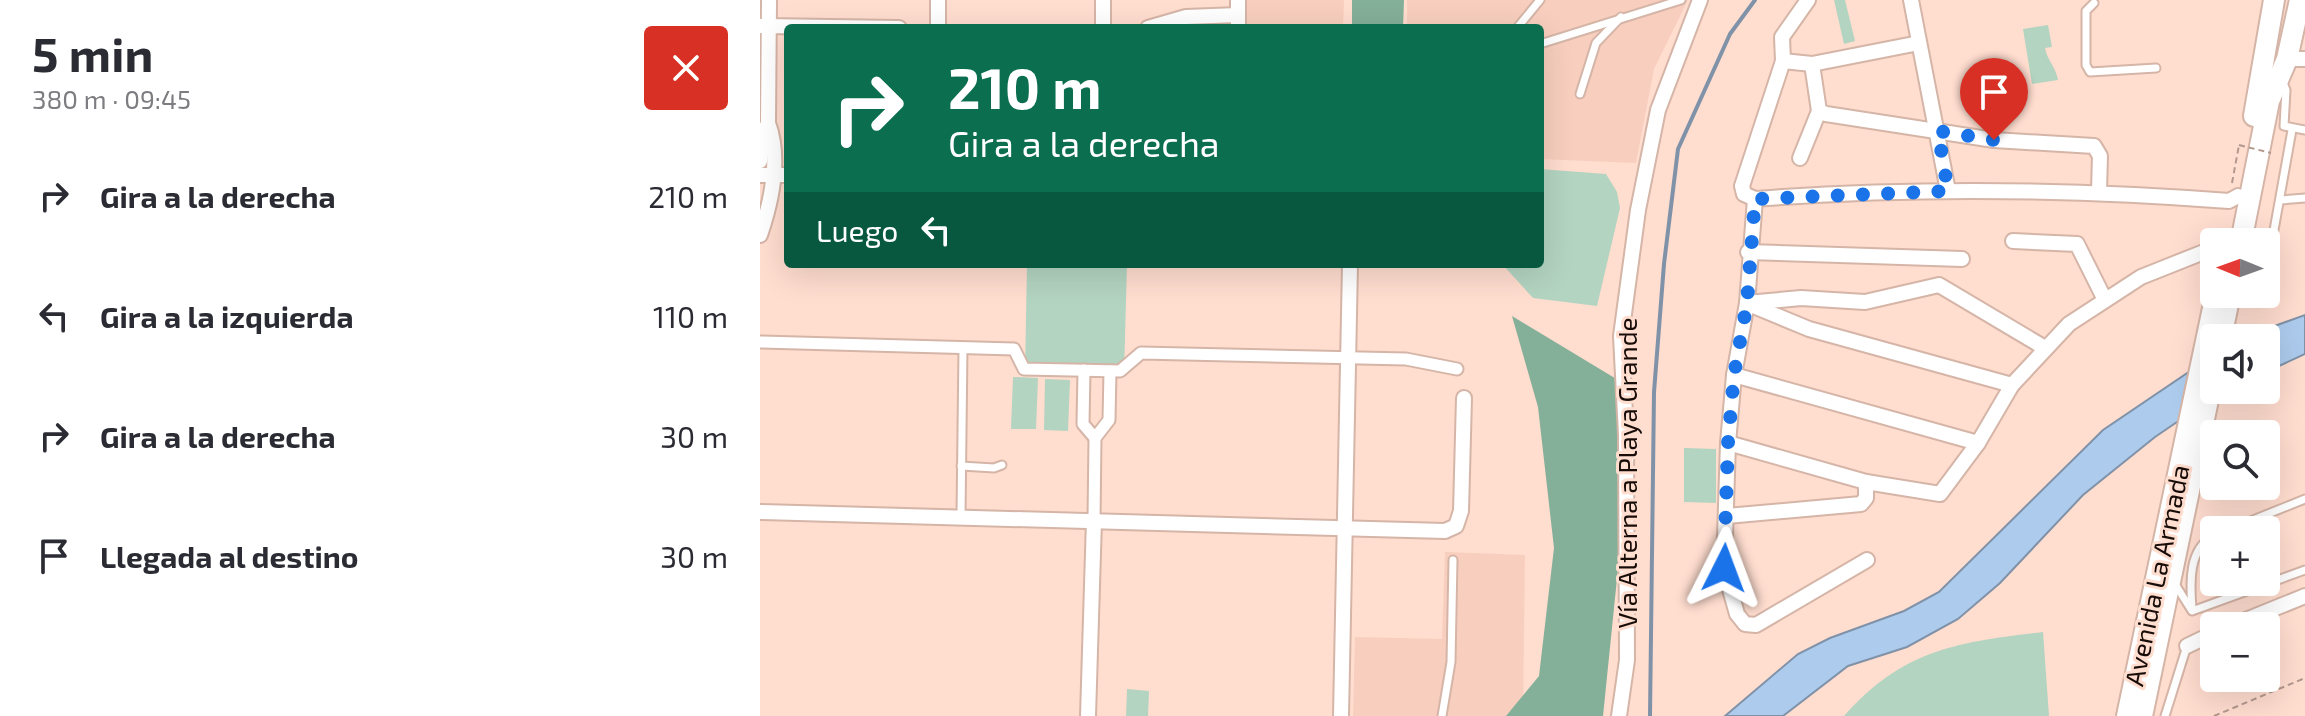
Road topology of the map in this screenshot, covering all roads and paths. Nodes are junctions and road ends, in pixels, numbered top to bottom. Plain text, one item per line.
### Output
1 (769, 0) edge
2 (938, 0) edge
3 (1103, 0) edge
4 (1540, 0) edge
5 (1681, 0) edge
6 (1700, 0) edge
7 (1808, 0) edge
8 (1911, 0) edge
9 (2274, 0) edge
10 (2288, 0) edge
11 (2300, 0) edge
12 (2094, 3) dead end
13 (1238, 14) edge
14 (1622, 15) junction
15 (938, 24) edge
16 (1103, 24) edge
17 (1162, 24) edge
18 (1520, 24) edge
19 (764, 26) edge
20 (784, 26) edge
21 (1544, 43) edge
22 (1919, 43) junction
23 (1783, 61) junction
24 (1812, 64) junction
25 (2285, 67) edge
26 (2156, 68) dead end
27 (1580, 94) dead end
28 (2264, 97) junction
29 (1819, 111) junction
30 (2292, 130) junction
31 (2305, 130) edge
32 (764, 131) edge
33 (1938, 131) junction
34 (2271, 153) dead end
35 (765, 157) edge
36 (1800, 158) dead end
37 (774, 175) edge
38 (1948, 191) junction
39 (2099, 191) junction
40 (2234, 198) junction
41 (2305, 198) edge
42 (1755, 199) junction
43 (2281, 200) junction
44 (2230, 228) edge
45 (2232, 228) edge
46 (2275, 228) edge
47 (760, 235) edge
48 (2013, 241) dead end
49 (1748, 252) junction
50 (2200, 254) edge
51 (1942, 257) junction
52 (1962, 259) dead end
53 (1350, 268) edge
54 (1939, 285) junction
55 (2104, 298) junction
56 (1747, 303) junction
57 (2213, 308) edge
58 (760, 342) edge
59 (963, 348) junction
60 (2045, 348) junction
61 (1348, 358) junction
62 (1457, 369) dead end
63 (1084, 370) junction
64 (1110, 371) junction
65 (1734, 375) junction
66 (2012, 385) junction
67 (1464, 398) dead end
68 (2206, 404) edge
69 (1095, 438) junction
70 (1728, 443) junction
71 (1978, 443) junction
72 (1002, 465) dead end
73 (961, 466) junction
74 (1866, 482) junction
75 (2305, 499) edge
76 (760, 512) edge
77 (961, 515) junction
78 (1727, 516) junction
79 (2263, 516) edge
80 (1094, 520) junction
81 (1346, 527) junction
82 (2169, 550) junction
83 (2200, 551) edge
84 (1453, 560) dead end
85 (1867, 560) dead end
86 (2305, 570) edge
87 (2171, 579) junction
88 (2305, 596) edge
89 (2192, 611) junction
90 (2266, 612) edge
91 (2200, 640) edge
92 (2187, 646) joint
93 (2305, 678) edge
94 (1088, 716) edge
95 (1341, 716) edge
96 (1442, 716) edge
97 (1619, 716) edge
98 (2127, 716) edge
99 (2142, 716) edge
100 (2165, 716) edge
101 (2214, 716) edge

1 - 19 street
2 - 15 street
3 - 16 street
4 - 18 lane
5 - 14 lane
6 - 97 street, Vía Alterna a Playa Grande
7 - 23 street
8 - 22 street
9 - 28 main road
10 - 25 main road
11 - 25 main road
12 - 26 lane
13 - 17 street
14 - 21 lane
14 - 27 lane
19 - 20 street
19 - 32 street
22 - 24 street
22 - 33 street
23 - 24 street
23 - 42 street
24 - 29 street
25 - 28 main road
25 - 30 lane
28 - 40 main road
28 - 45 main road
29 - 33 street
29 - 36 street
30 - 31 lane
30 - 43 lane
32 - 35 street
33 - 38 street
33 - 39 street
34 - 40 path, bridge
35 - 37 street
37 - 47 street
38 - 39 street
38 - 42 street
39 - 40 street
40 - 44 main road
41 - 43 lane
42 - 49 street
43 - 46 lane
48 - 55 street
49 - 51 street
49 - 56 street
50 - 55 street
51 - 52 street
51 - 54 street
53 - 61 street
54 - 56 street
54 - 60 street
55 - 60 street
56 - 65 street
56 - 66 street
57 - 82 main road, Avenida La Armada
58 - 59 street
59 - 63 street
59 - 73 lane
60 - 66 street
61 - 62 street
61 - 64 street
61 - 81 street
63 - 64 street
63 - 69 street
64 - 69 street
65 - 70 street
65 - 71 street
66 - 71 street
67 - 81 street
68 - 82 main road, Avenida La Armada
69 - 80 street
70 - 74 street
70 - 78 street
71 - 74 street
72 - 73 lane
73 - 77 lane
74 - 78 street
75 - 79 lane
76 - 77 street
77 - 80 street
78 - 85 street
80 - 81 street
80 - 94 street
81 - 95 street
82 - 87 main road, Avenida La Armada
82 - 98 main road, Avenida La Armada
83 - 89 lane
84 - 96 lane
86 - 89 lane
87 - 89 lane
87 - 99 main road, Avenida La Armada
88 - 90 street
91 - 92 street
92 - 100 lane
93 - 101 path

